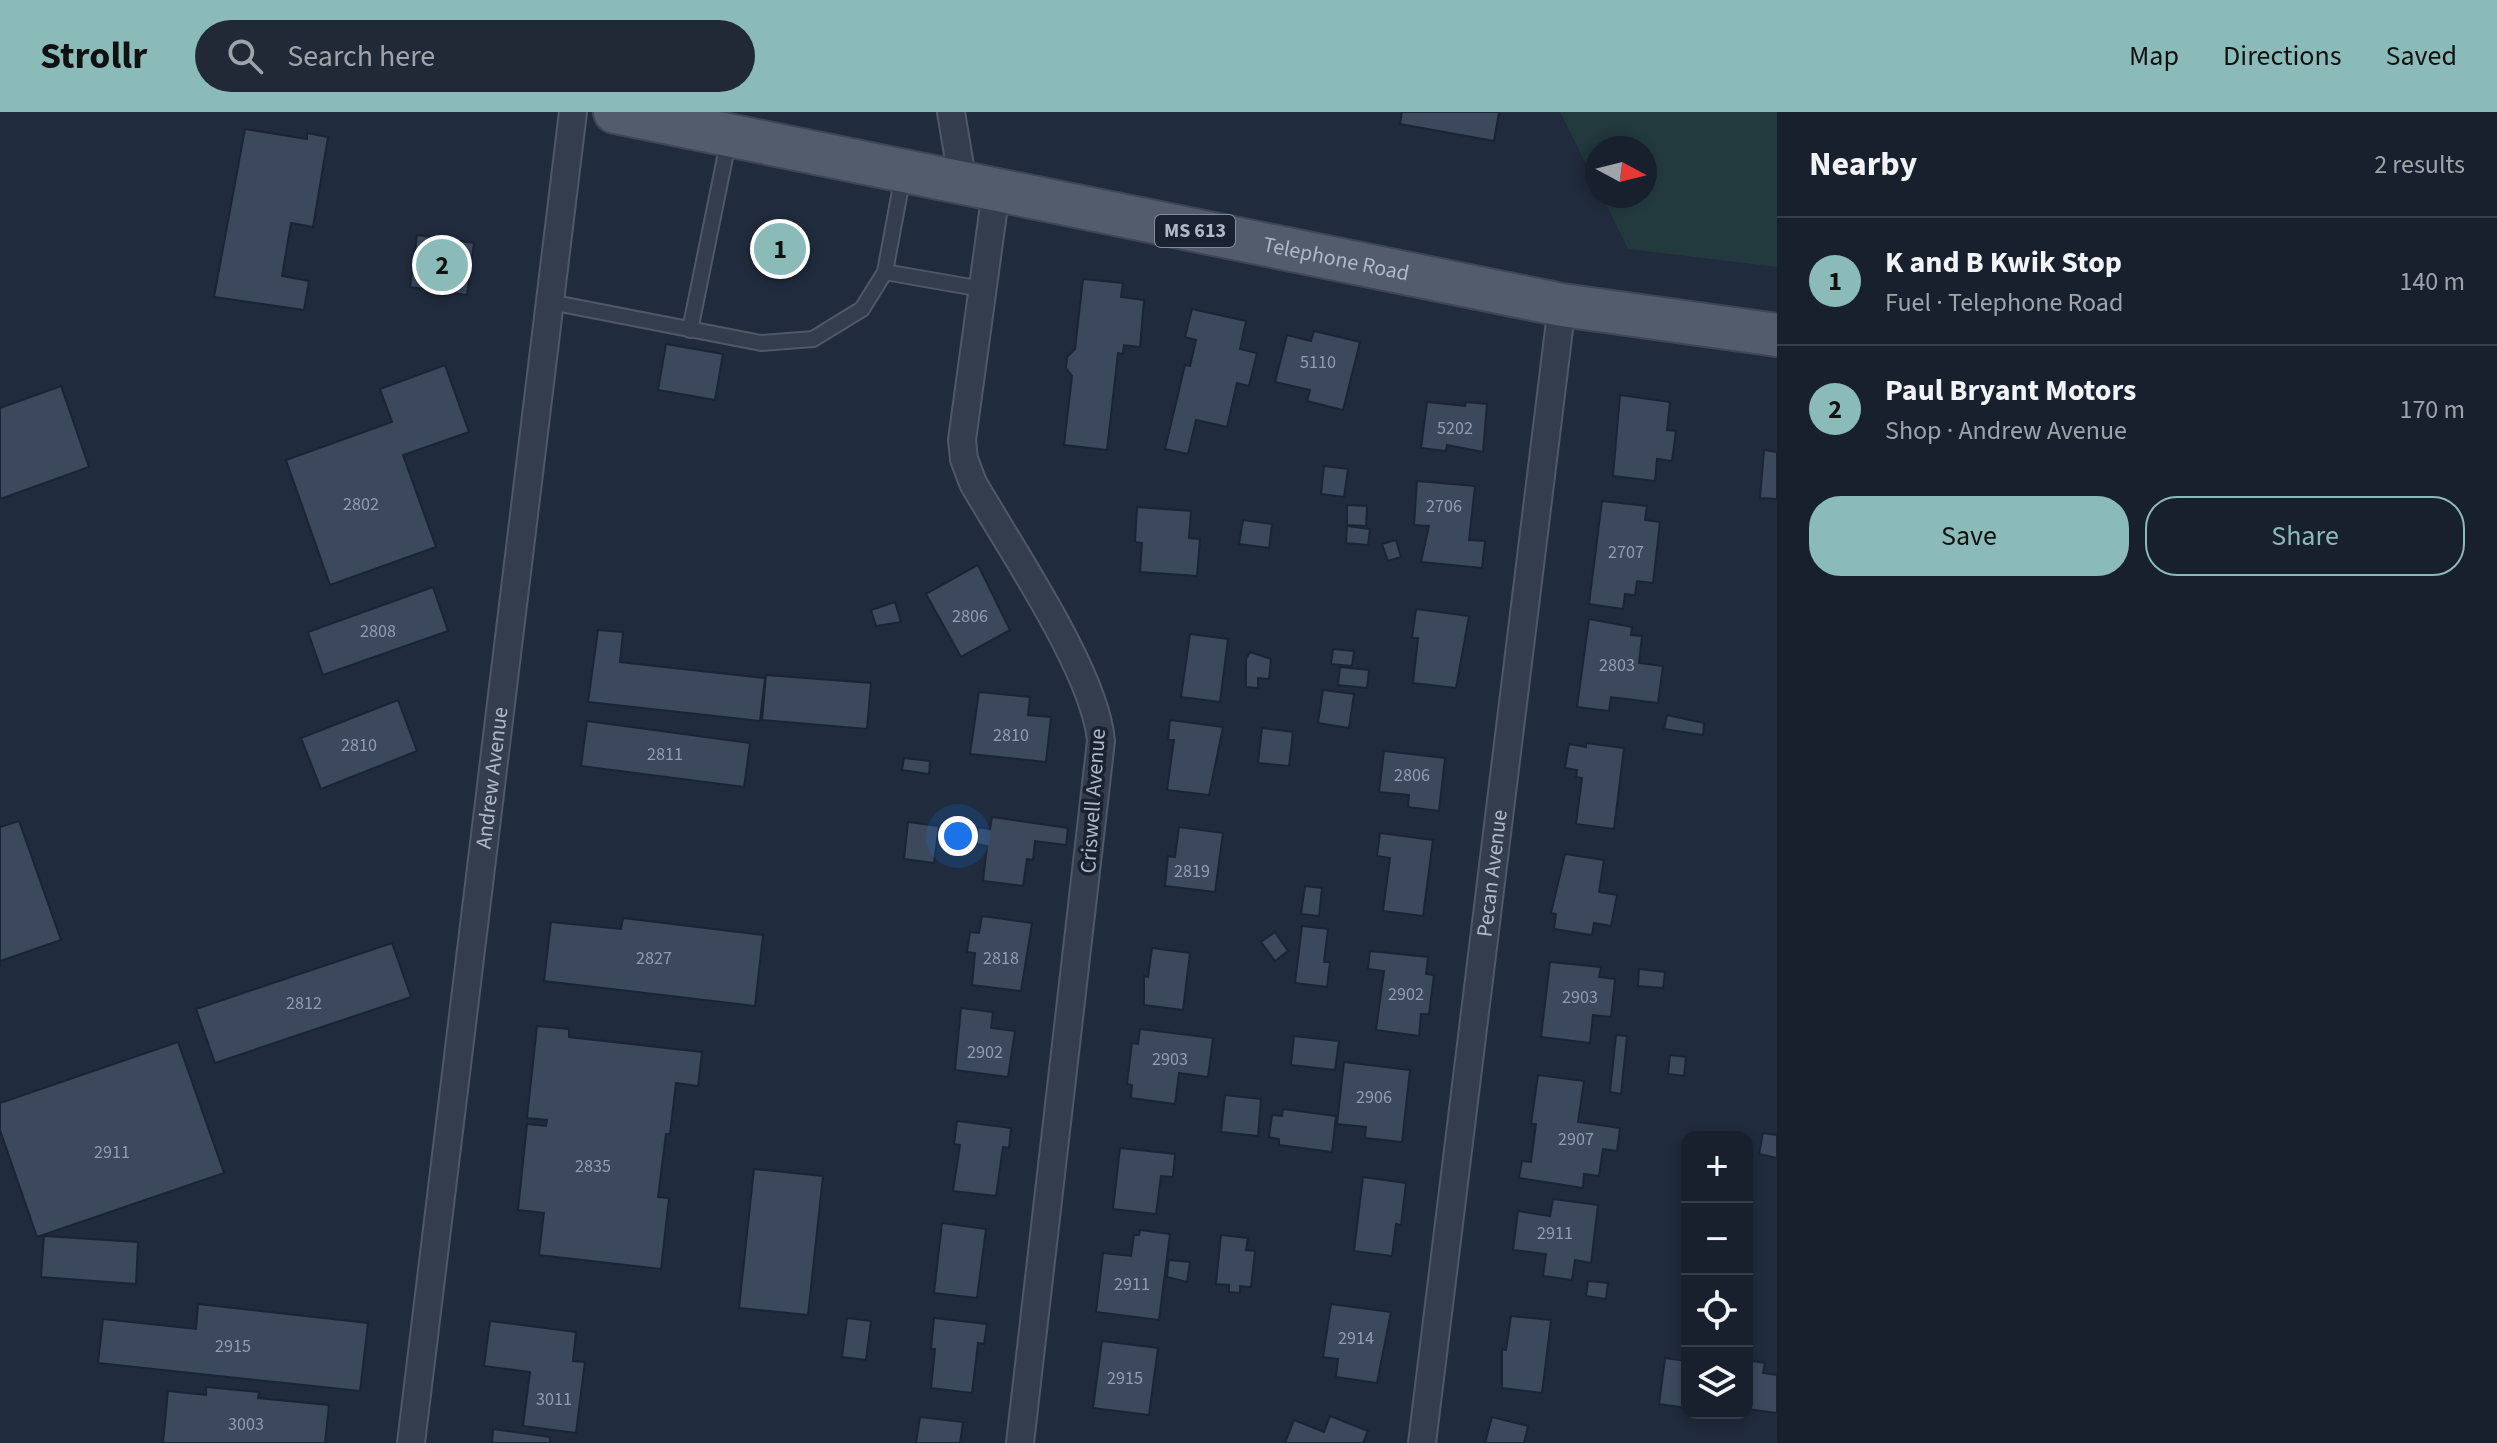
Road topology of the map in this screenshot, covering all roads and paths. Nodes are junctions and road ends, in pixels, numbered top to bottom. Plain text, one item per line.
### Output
1 (573, 112) edge
2 (615, 112) edge
3 (951, 112) edge
4 (729, 137) junction
5 (903, 172) junction
6 (979, 188) junction
7 (885, 272) junction
8 (982, 289) junction
9 (550, 302) junction
10 (1562, 305) junction
11 (690, 330) junction
12 (1777, 335) edge
13 (411, 1443) edge
14 (1020, 1443) edge
15 (1422, 1443) edge

1 - 9 street, Andrew Avenue
2 - 4 main road, Telephone Road / MS 613
3 - 6 street, Criswell Avenue
4 - 5 main road, Telephone Road / MS 613
4 - 11 lane
5 - 6 main road, Telephone Road / MS 613
5 - 7 lane
6 - 8 street, Criswell Avenue
6 - 10 main road, Telephone Road / MS 613
7 - 8 lane
7 - 11 lane
8 - 14 street, Criswell Avenue
9 - 11 lane
9 - 13 street, Andrew Avenue
10 - 12 main road, Telephone Road / MS 613
10 - 15 street, Pecan Avenue

